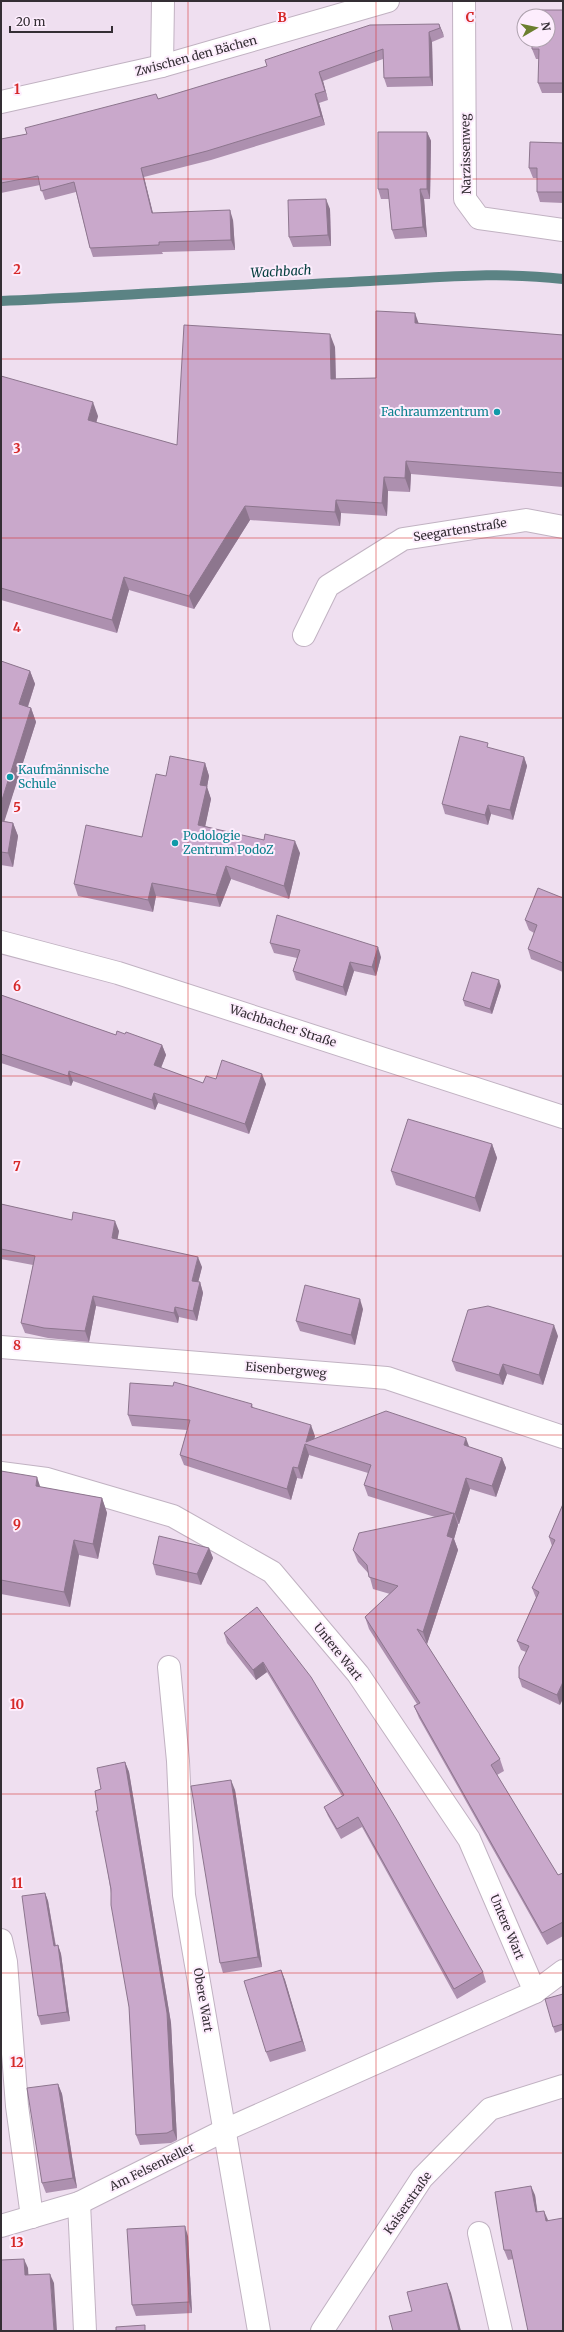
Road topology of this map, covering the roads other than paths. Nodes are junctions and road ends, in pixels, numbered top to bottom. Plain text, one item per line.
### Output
1 (163, 1) edge
2 (388, 1) edge
3 (464, 1) edge
4 (162, 66) junction
5 (1, 102) edge
6 (563, 230) edge
7 (563, 527) edge
8 (304, 635) dead end
9 (1, 942) edge
10 (563, 1117) edge
11 (1, 1347) edge
12 (563, 1437) edge
13 (1, 1473) edge
14 (169, 1667) dead end
15 (1, 1940) edge
16 (563, 1971) edge
17 (535, 1992) junction
18 (563, 2086) edge
19 (226, 2130) junction
20 (79, 2203) junction
21 (32, 2218) junction
22 (1, 2226) edge
23 (479, 2233) dead end
24 (85, 2331) edge
25 (259, 2331) edge
26 (322, 2331) edge
27 (501, 2331) edge

1 - 4 street
2 - 4 street, Zwischen den Bächen
3 - 6 street, Narzissenweg
4 - 5 street, Zwischen den Bächen
7 - 8 street, Seegartenstraße
9 - 10 street, Wachbacher Straße
11 - 12 street, Eisenbergweg
13 - 17 street, Untere Wart
14 - 19 street, Obere Wart
15 - 21 street
16 - 17 street
17 - 19 street
18 - 26 street, Kaiserstraße
19 - 20 street, Am Felsenkeller
19 - 25 street, Obere Wart
20 - 21 street, Am Felsenkeller
20 - 24 street
21 - 22 street, Am Felsenkeller
23 - 27 street

